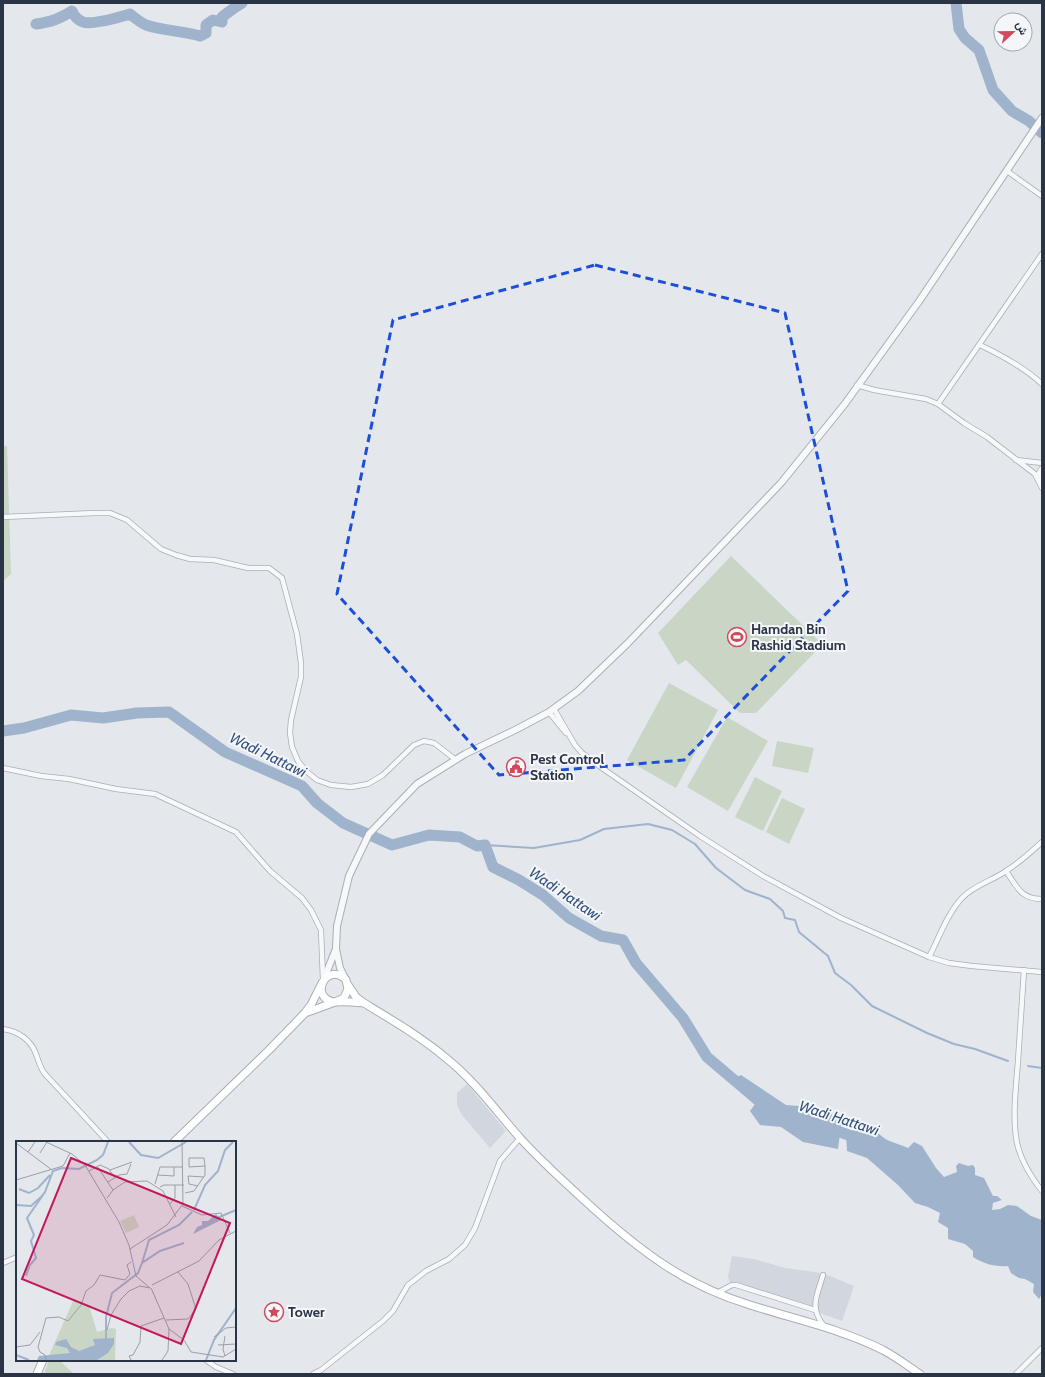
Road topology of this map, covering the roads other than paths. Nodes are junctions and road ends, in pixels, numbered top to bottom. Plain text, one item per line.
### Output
1 (1042, 118) edge
2 (1007, 171) junction
3 (1042, 196) edge
4 (1042, 254) edge
5 (980, 344) junction
6 (1042, 376) edge
7 (1040, 382) edge
8 (858, 385) junction
9 (938, 404) junction
10 (1016, 460) junction
11 (1042, 463) edge
12 (1042, 468) edge
13 (1038, 481) junction
14 (1042, 488) edge
15 (3, 517) edge
16 (551, 711) junction
17 (456, 760) junction
18 (3, 768) edge
19 (1042, 842) edge
20 (1006, 871) junction
21 (1042, 899) edge
22 (336, 949) junction
23 (929, 957) junction
24 (1024, 970) junction
25 (1042, 972) edge
26 (323, 982) junction
27 (347, 983) junction
28 (335, 1002) junction
29 (364, 1003) junction
30 (304, 1014) junction
31 (3, 1029) edge
32 (520, 1138) junction
33 (107, 1141) edge
34 (175, 1141) edge
35 (1042, 1191) edge
36 (16, 1257) edge
37 (3, 1263) edge
38 (823, 1275) dead end
39 (717, 1293) junction
40 (815, 1310) junction
41 (825, 1327) junction
42 (1042, 1348) edge
43 (42, 1361) edge
44 (207, 1361) edge
45 (36, 1374) edge
46 (234, 1374) edge
47 (312, 1374) edge
48 (920, 1374) edge
49 (1016, 1374) edge

1 - 2 street
2 - 3 street
2 - 8 street
4 - 5 street
5 - 7 street
5 - 9 street
6 - 7 street
8 - 9 street
8 - 16 street
9 - 10 street
10 - 11 street
10 - 13 street
12 - 13 street
13 - 14 street
15 - 17 street
16 - 17 street
16 - 23 street
17 - 22 street
18 - 26 street
19 - 20 street
20 - 21 street
20 - 23 street
22 - 26 street
22 - 27 street
23 - 24 street
24 - 25 street
24 - 35 street
26 - 27 main road
26 - 28 main road
26 - 30 main road
27 - 28 main road
27 - 29 main road
28 - 29 main road
28 - 30 main road
29 - 32 main road
30 - 34 main road
31 - 33 street
32 - 39 main road
32 - 47 street
36 - 37 street
38 - 40 street
39 - 40 street
39 - 41 main road
40 - 41 street
41 - 48 main road
42 - 49 street
43 - 45 main road
44 - 46 street

